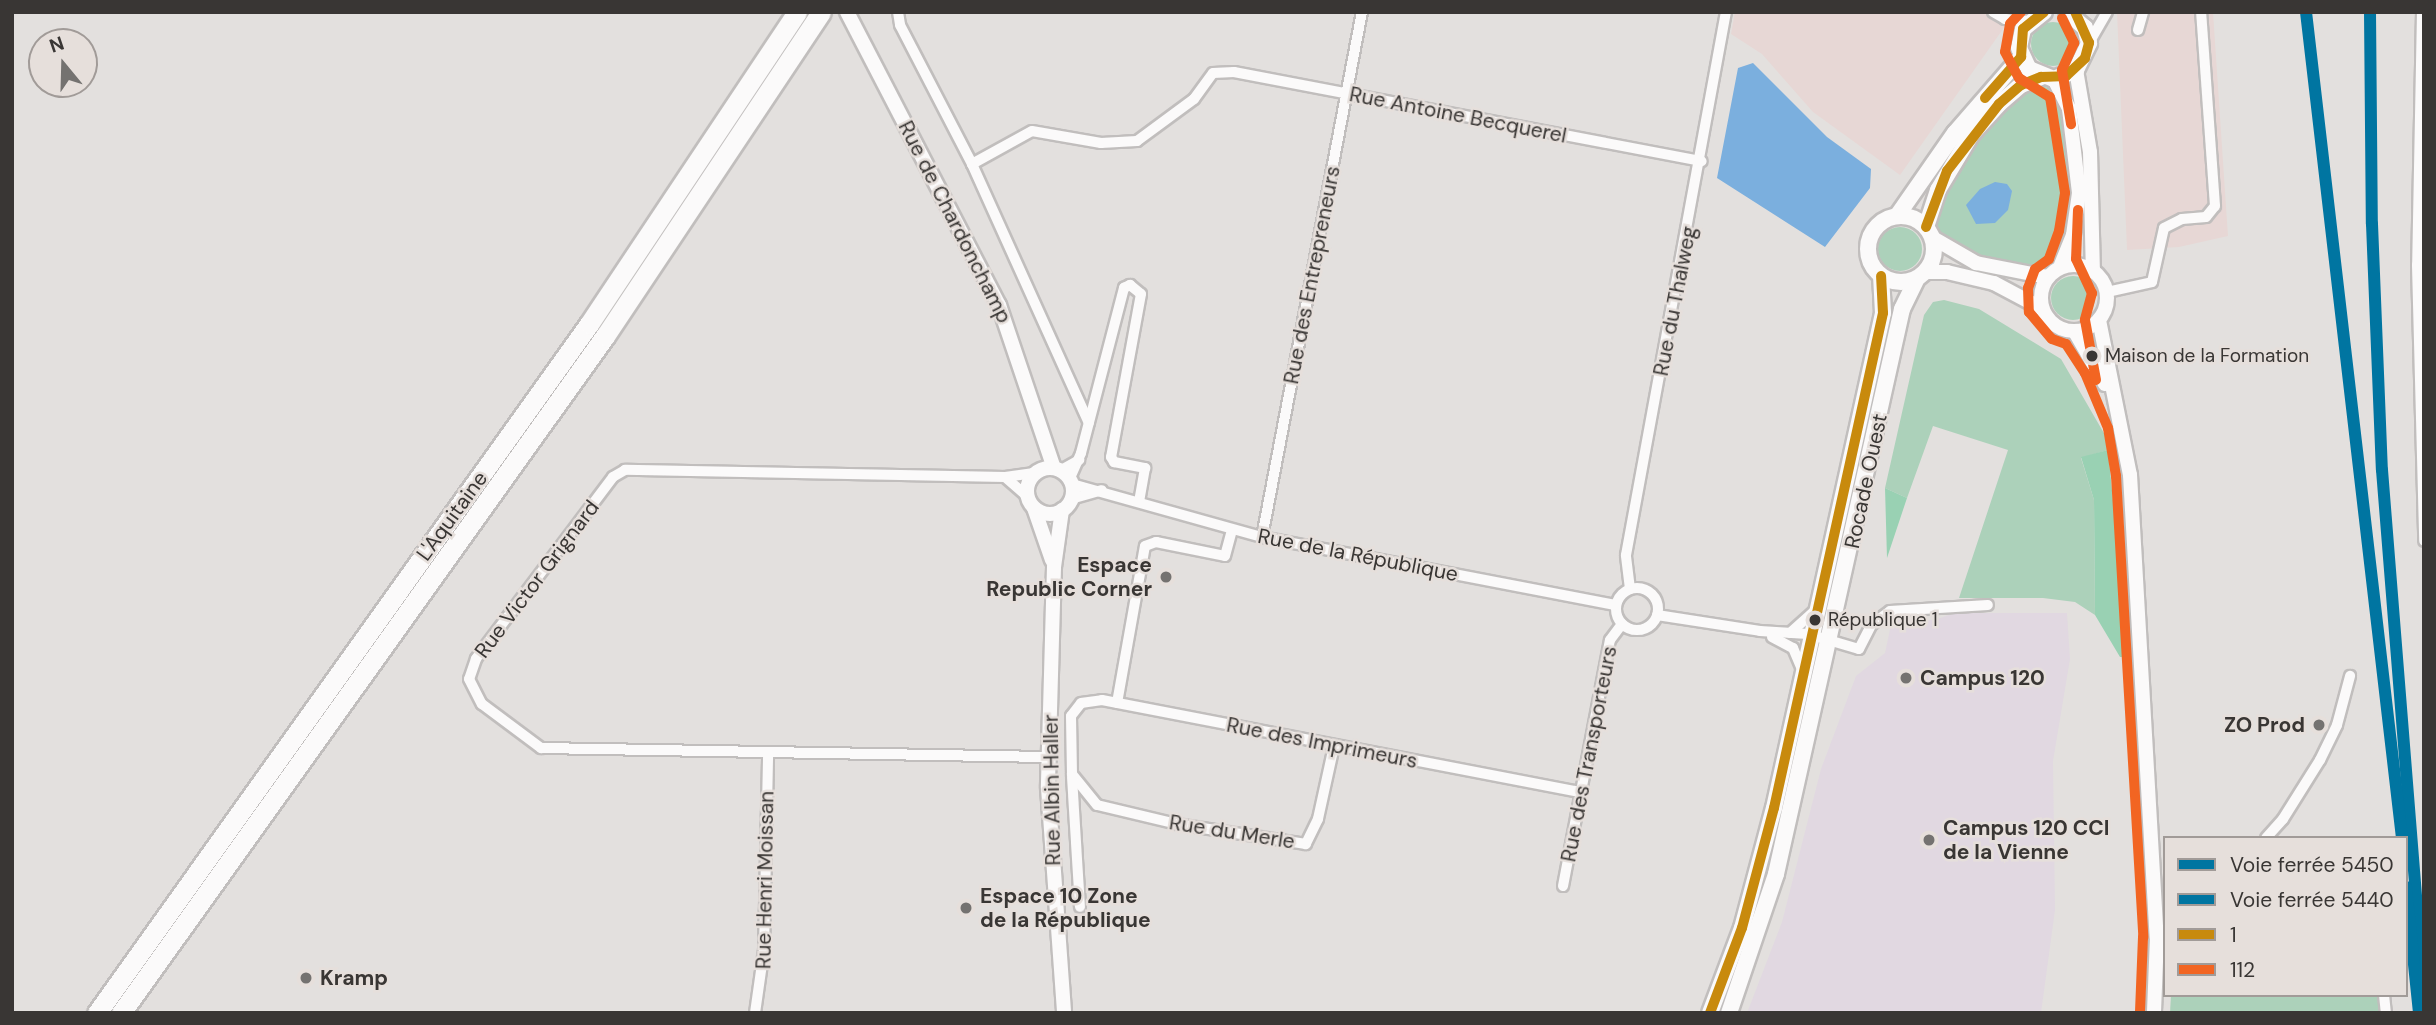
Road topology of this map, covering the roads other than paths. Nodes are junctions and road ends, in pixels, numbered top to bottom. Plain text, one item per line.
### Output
1 (797, 12) edge
2 (821, 12) edge
3 (898, 12) edge
4 (1362, 12) edge
5 (1726, 12) edge
6 (1993, 12) edge
7 (2044, 12) edge
8 (2107, 12) edge
9 (2143, 12) edge
10 (2200, 12) edge
11 (2422, 12) edge
12 (2073, 13) edge
13 (849, 16) edge
14 (2005, 19) junction
15 (2029, 21) junction
16 (2138, 30) dead end
17 (2089, 43) junction
18 (2020, 48) junction
19 (2076, 70) junction
20 (2048, 78) junction
21 (1346, 93) junction
22 (1702, 161) junction
23 (972, 164) junction
24 (1897, 216) junction
25 (1929, 232) junction
26 (2060, 268) junction
27 (2093, 271) junction
28 (1881, 276) junction
29 (1921, 276) junction
30 (2047, 277) junction
31 (2107, 292) junction
32 (2043, 309) junction
33 (2099, 320) junction
34 (2074, 332) junction
35 (1089, 423) junction
36 (2122, 424) junction
37 (1042, 440) junction
38 (1036, 470) junction
39 (1064, 475) junction
40 (1005, 477) junction
41 (1102, 490) junction
42 (1139, 501) junction
43 (1030, 502) junction
44 (1067, 505) junction
45 (1232, 530) junction
46 (1262, 537) junction
47 (2424, 541) edge
48 (1054, 567) junction
49 (1630, 589) junction
50 (1616, 605) junction
51 (1988, 605) dead end
52 (1819, 607) junction
53 (1657, 615) junction
54 (1622, 624) junction
55 (1788, 637) junction
56 (1812, 640) junction
57 (1831, 643) junction
58 (1804, 676) junction
59 (2350, 676) dead end
60 (1117, 703) junction
61 (1334, 746) junction
62 (768, 753) junction
63 (1048, 757) junction
64 (1072, 774) junction
65 (1581, 792) junction
66 (2268, 836) edge
67 (1563, 886) dead end
68 (1080, 907) dead end
69 (2161, 969) edge
70 (757, 1009) edge
71 (97, 1013) edge
72 (121, 1013) edge
73 (1064, 1013) edge
74 (1710, 1013) edge
75 (1729, 1013) edge
76 (2154, 1013) edge

1 - 71 highway, L'Aquitaine
2 - 72 highway, L'Aquitaine
3 - 23 street
4 - 21 street, Rue des Entrepreneurs
5 - 22 street, Rue du Thalweg
6 - 14 street
7 - 15 main road
8 - 17 street
9 - 16 street
10 - 31 street
11 - 47 street
12 - 17 main road
13 - 37 main road, Rue de Chardonchamp
14 - 15 street
14 - 18 street
15 - 18 main road
17 - 19 main road
18 - 20 main road
18 - 24 main road
19 - 20 main road
19 - 27 main road
20 - 25 main road
20 - 26 main road
21 - 22 street, Rue Antoine Becquerel
21 - 23 street, Rue Antoine Becquerel
21 - 46 street, Rue des Entrepreneurs
22 - 49 street, Rue du Thalweg
23 - 35 street
24 - 25 main road
24 - 28 main road
25 - 29 main road
25 - 30 main road
26 - 27 main road
26 - 30 main road
27 - 31 main road
28 - 29 main road
28 - 52 main road, Rocade Ouest
29 - 32 main road
29 - 57 main road, Rocade Ouest
30 - 32 main road
31 - 33 main road
32 - 34 main road
33 - 34 main road
33 - 36 main road
34 - 36 main road
35 - 39 street
35 - 42 street
36 - 69 main road
37 - 38 main road, Rue de Chardonchamp
37 - 39 main road, Rue de Chardonchamp
38 - 39 main road
38 - 40 street, Rue Victor Grignard
38 - 43 main road, Rue de Chardonchamp
39 - 41 street, Rue de la République
39 - 44 main road
40 - 43 street
40 - 62 street, Rue Victor Grignard
41 - 42 street, Rue de la République
41 - 44 street
42 - 45 street, Rue de la République
43 - 44 main road
43 - 48 main road
44 - 48 main road
45 - 46 street, Rue de la République
45 - 60 street
46 - 50 street, Rue de la République
48 - 63 main road, Rue Albin Haller
49 - 50 street
49 - 53 street
50 - 54 street
51 - 57 street
52 - 55 street
52 - 56 main road, Rocade Ouest
53 - 54 street
53 - 55 street
54 - 65 street, Rue des Transporteurs
55 - 56 street
55 - 58 street
56 - 57 street
56 - 58 main road, Rocade Ouest
57 - 75 main road, Rocade Ouest
58 - 74 main road, Rocade Ouest
59 - 66 street
60 - 61 street, Rue des Imprimeurs
60 - 64 street, Rue des Imprimeurs
61 - 64 street, Rue du Merle
61 - 65 street, Rue des Imprimeurs
62 - 63 street, Rue Victor Grignard
62 - 70 street, Rue Henri Moissan
63 - 73 main road, Rue Albin Haller
64 - 68 street
65 - 67 street, Rue des Transporteurs
69 - 76 main road

